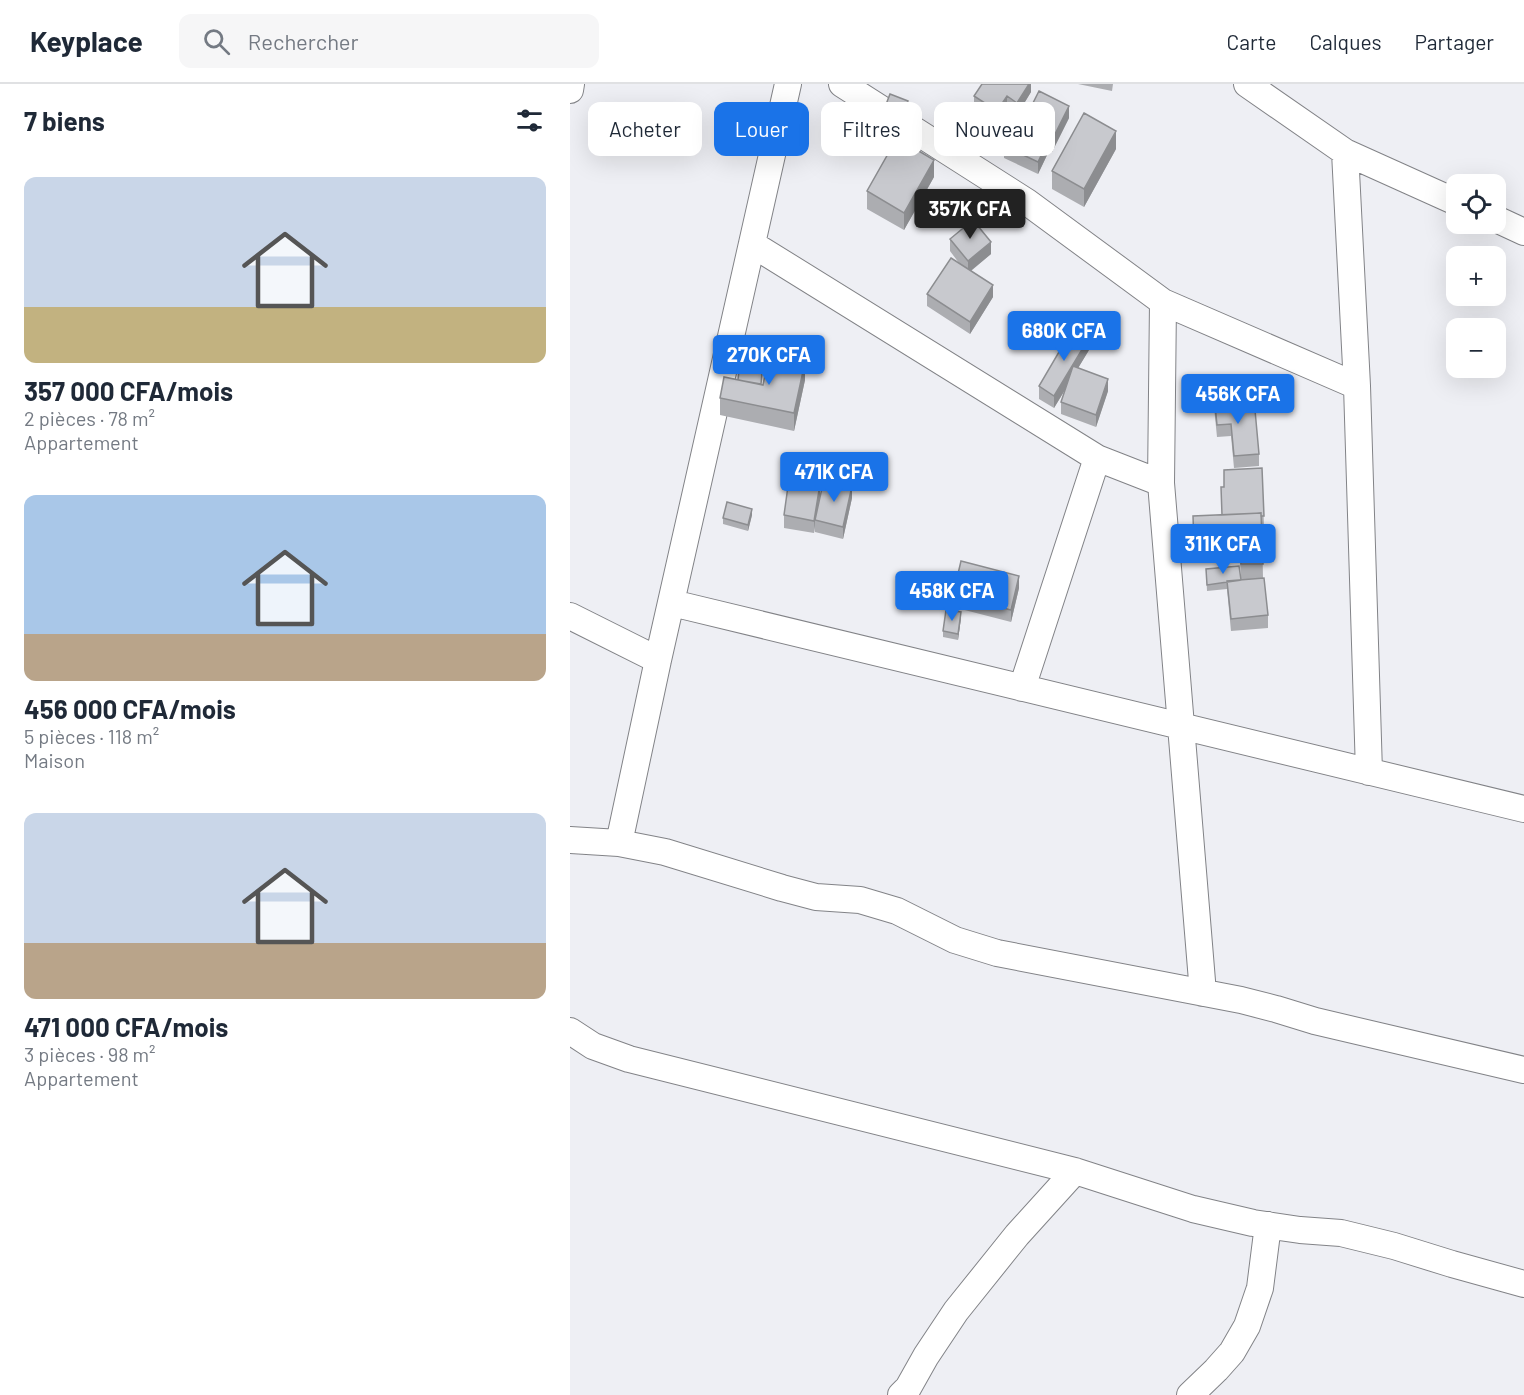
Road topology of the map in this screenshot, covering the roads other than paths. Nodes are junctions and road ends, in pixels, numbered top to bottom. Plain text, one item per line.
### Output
1 (571, 84) edge
2 (788, 84) edge
3 (842, 84) edge
4 (1247, 84) edge
5 (570, 90) edge
6 (1345, 152) junction
7 (1446, 197) edge
8 (1506, 224) edge
9 (1524, 232) edge
10 (752, 244) junction
11 (1163, 302) junction
12 (1357, 387) junction
13 (1097, 458) junction
14 (1161, 483) junction
15 (672, 603) junction
16 (570, 616) edge
17 (658, 660) junction
18 (1022, 688) junction
19 (1180, 727) junction
20 (1369, 772) junction
21 (1524, 809) edge
22 (570, 840) edge
23 (619, 843) junction
24 (1203, 993) junction
25 (570, 1031) edge
26 (1524, 1070) edge
27 (1075, 1171) junction
28 (1268, 1225) junction
29 (1524, 1284) edge
30 (901, 1395) edge
31 (1190, 1395) edge

1 - 5 street
2 - 10 street
3 - 11 street
4 - 6 street
6 - 7 street
6 - 12 street
8 - 9 street
10 - 13 street
10 - 15 street
11 - 12 street
11 - 14 street
12 - 20 street
13 - 14 street
13 - 18 street
14 - 19 street
15 - 17 street
15 - 18 street
16 - 17 street
17 - 23 street
18 - 19 street
19 - 20 street
19 - 24 street
20 - 21 street
22 - 23 street
23 - 24 street
24 - 26 street
25 - 27 street
27 - 28 street
27 - 30 street
28 - 29 street
28 - 31 street

